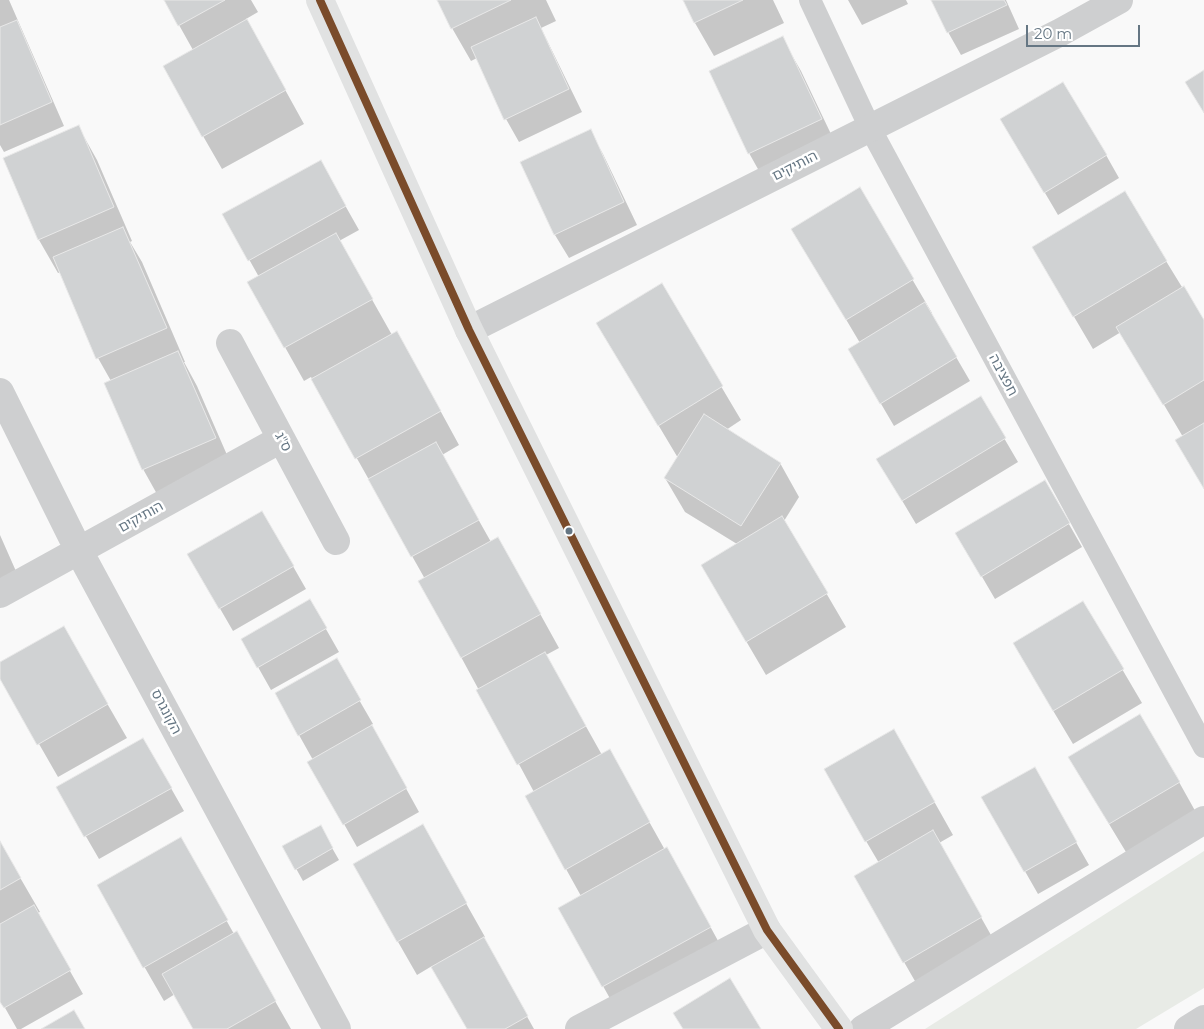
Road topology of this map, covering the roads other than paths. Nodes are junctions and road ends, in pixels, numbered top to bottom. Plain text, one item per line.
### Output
1 (320, 0) edge
2 (810, 0) edge
3 (1119, 0) edge
4 (870, 128) junction
5 (469, 330) junction
6 (230, 343) dead end
7 (0, 392) edge
8 (281, 439) junction
9 (336, 540) dead end
10 (78, 551) junction
11 (0, 594) edge
12 (1204, 747) edge
13 (1204, 820) edge
14 (767, 930) junction
15 (1204, 1019) edge
16 (337, 1029) edge
17 (580, 1029) edge
18 (839, 1029) edge
19 (863, 1029) edge
20 (1188, 1029) edge

1 - 5 street
2 - 4 lane, חפציבה
3 - 4 street, הותיקים
4 - 5 street, הותיקים
4 - 12 lane, חפציבה
5 - 14 street
6 - 8 street, ס"ג
7 - 10 street, הקונגרס
8 - 9 street, ס"ג
8 - 10 street, הותיקים
10 - 11 street, הותיקים
10 - 16 street, הקונגרס
13 - 19 street
14 - 17 street
14 - 18 street
15 - 20 street

